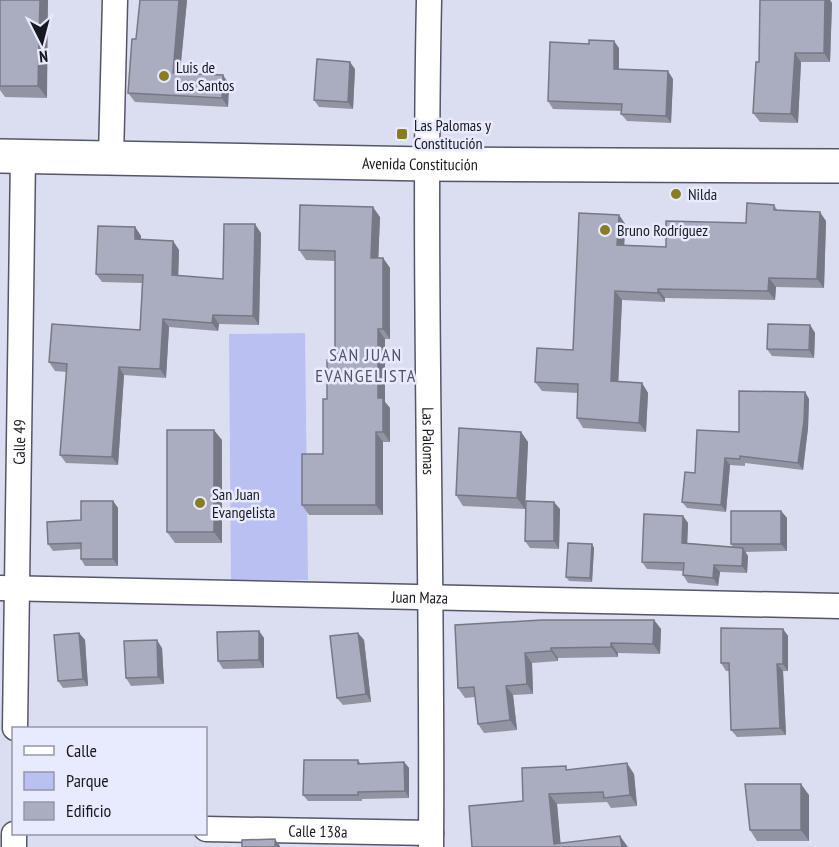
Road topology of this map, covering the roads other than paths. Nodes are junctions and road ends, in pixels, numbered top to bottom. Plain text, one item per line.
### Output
1 (115, 0) edge
2 (429, 0) edge
3 (12, 156) edge
4 (111, 158) junction
5 (426, 164) junction
6 (839, 166) edge
7 (8, 588) edge
8 (432, 596) junction
9 (839, 606) edge
10 (15, 727) edge
11 (207, 829) edge
12 (431, 840) edge

1 - 4 street
2 - 5 street, Las Palomas
3 - 4 main road, Avenida Constitución
3 - 7 street, Calle 49
4 - 5 main road, Avenida Constitución
5 - 6 main road, Avenida Constitución
5 - 8 street, Las Palomas
7 - 8 street, Juan Maza
7 - 10 street, Calle 49
8 - 9 street, Juan Maza
8 - 12 street, Las Palomas
11 - 12 street, Calle 138a

